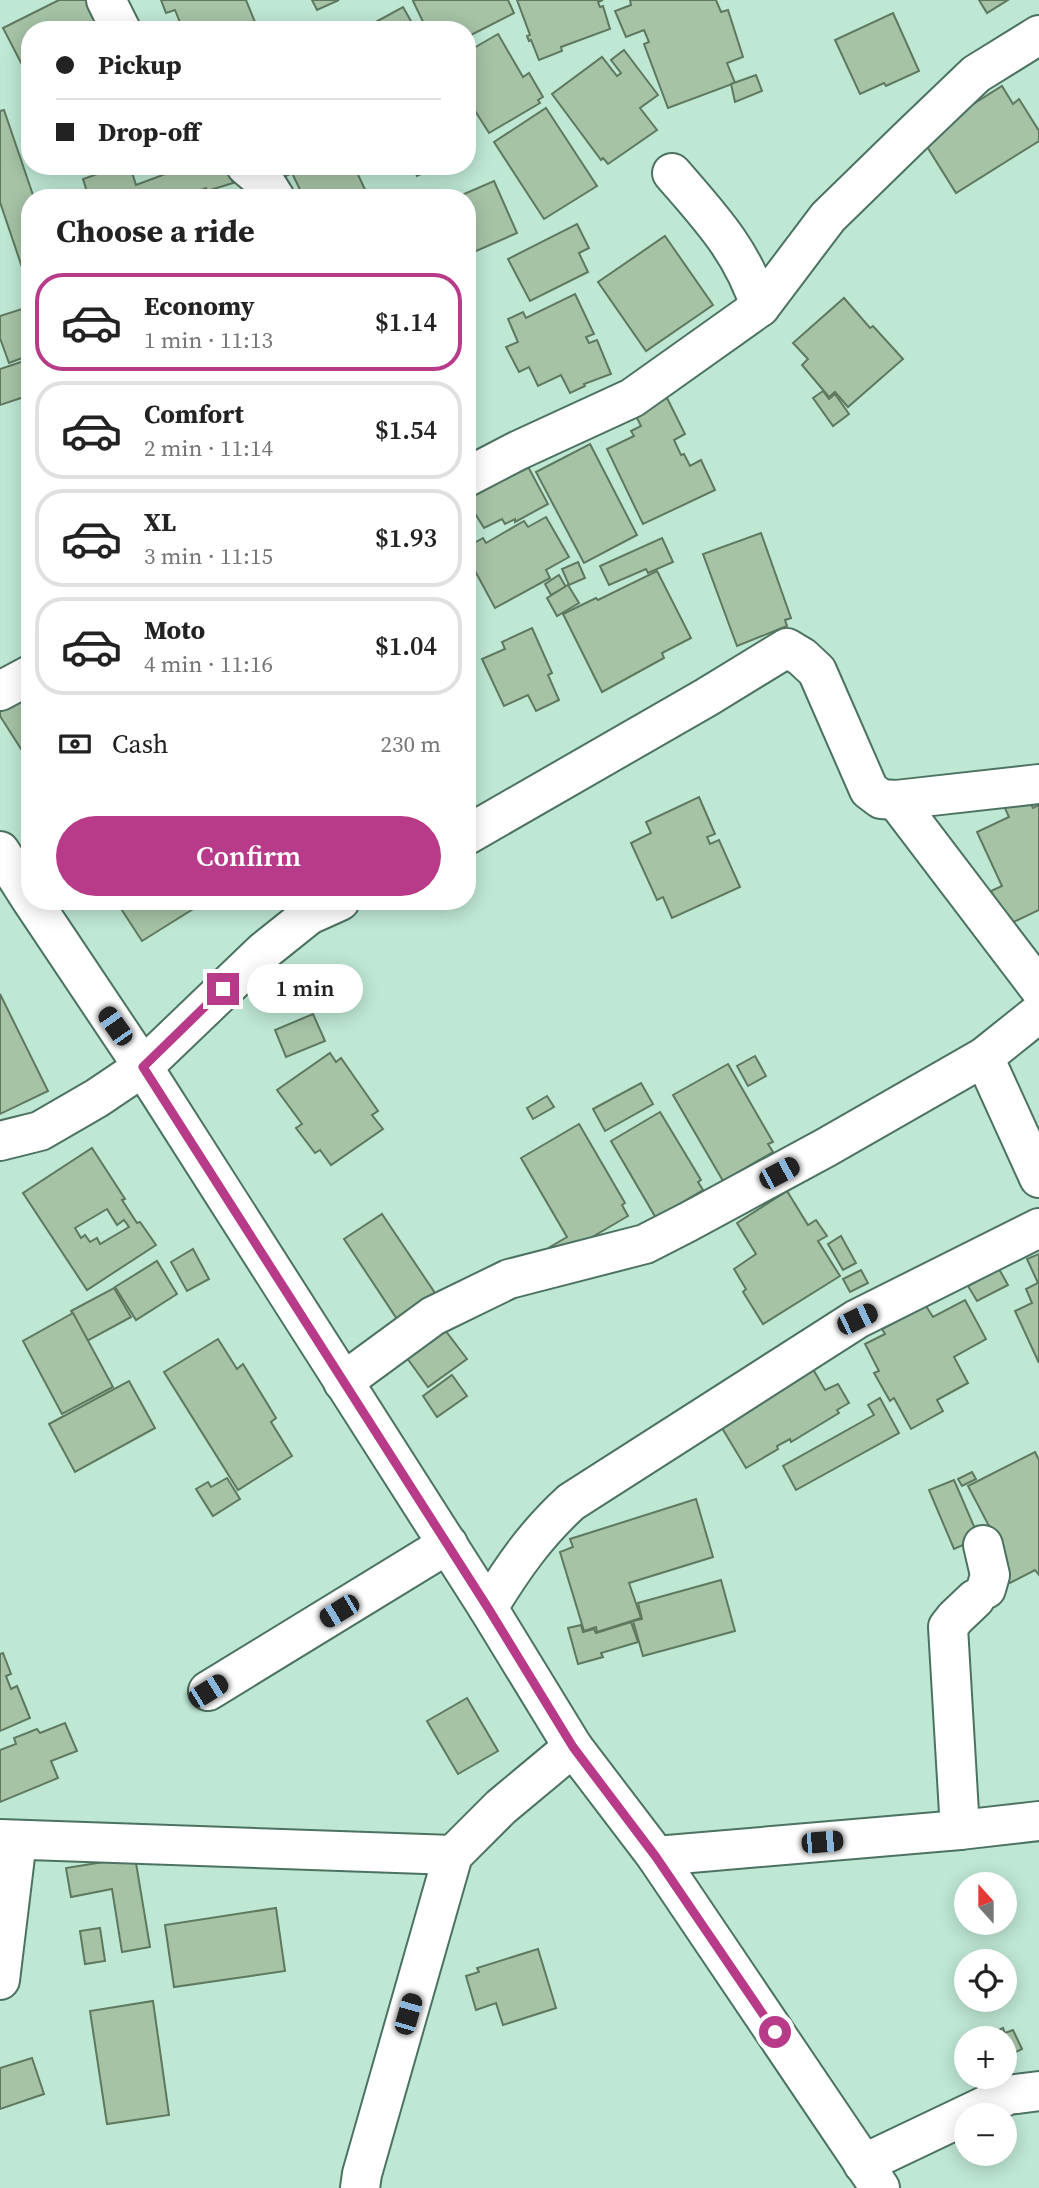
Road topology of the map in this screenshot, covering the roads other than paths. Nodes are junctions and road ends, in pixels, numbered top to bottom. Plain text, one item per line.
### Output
1 (106, 0) edge
2 (116, 21) edge
3 (1039, 35) edge
4 (672, 173) dead end
5 (257, 175) edge
6 (269, 189) edge
7 (760, 307) junction
8 (476, 472) edge
9 (21, 680) edge
10 (0, 691) edge
11 (1039, 784) edge
12 (896, 800) junction
13 (476, 830) edge
14 (0, 851) edge
15 (21, 884) edge
16 (38, 910) edge
17 (320, 910) edge
18 (1039, 988) edge
19 (1039, 1013) edge
20 (984, 1057) junction
21 (143, 1067) junction
22 (0, 1141) edge
23 (1039, 1178) edge
24 (1039, 1228) edge
25 (343, 1382) junction
26 (448, 1544) junction
27 (983, 1545) dead end
28 (488, 1608) junction
29 (208, 1691) dead end
30 (573, 1747) junction
31 (1039, 1821) edge
32 (960, 1830) junction
33 (8, 1840) edge
34 (453, 1855) junction
35 (656, 1857) junction
36 (0, 1980) edge
37 (1039, 2091) edge
38 (872, 2176) edge
39 (360, 2188) edge

1 - 2 street
3 - 7 street
4 - 7 street
5 - 6 street
7 - 8 street
9 - 10 street
11 - 12 street
12 - 13 street
12 - 18 street
14 - 15 street
16 - 21 street
17 - 21 street
19 - 20 street
20 - 23 street
20 - 25 street
21 - 22 street
21 - 25 street
24 - 28 street
25 - 26 street
26 - 28 street
26 - 29 street
27 - 32 street
28 - 30 street
30 - 34 street
30 - 35 street
31 - 32 street
32 - 35 street
33 - 34 street
33 - 36 street
34 - 39 street
35 - 38 street
37 - 38 street

